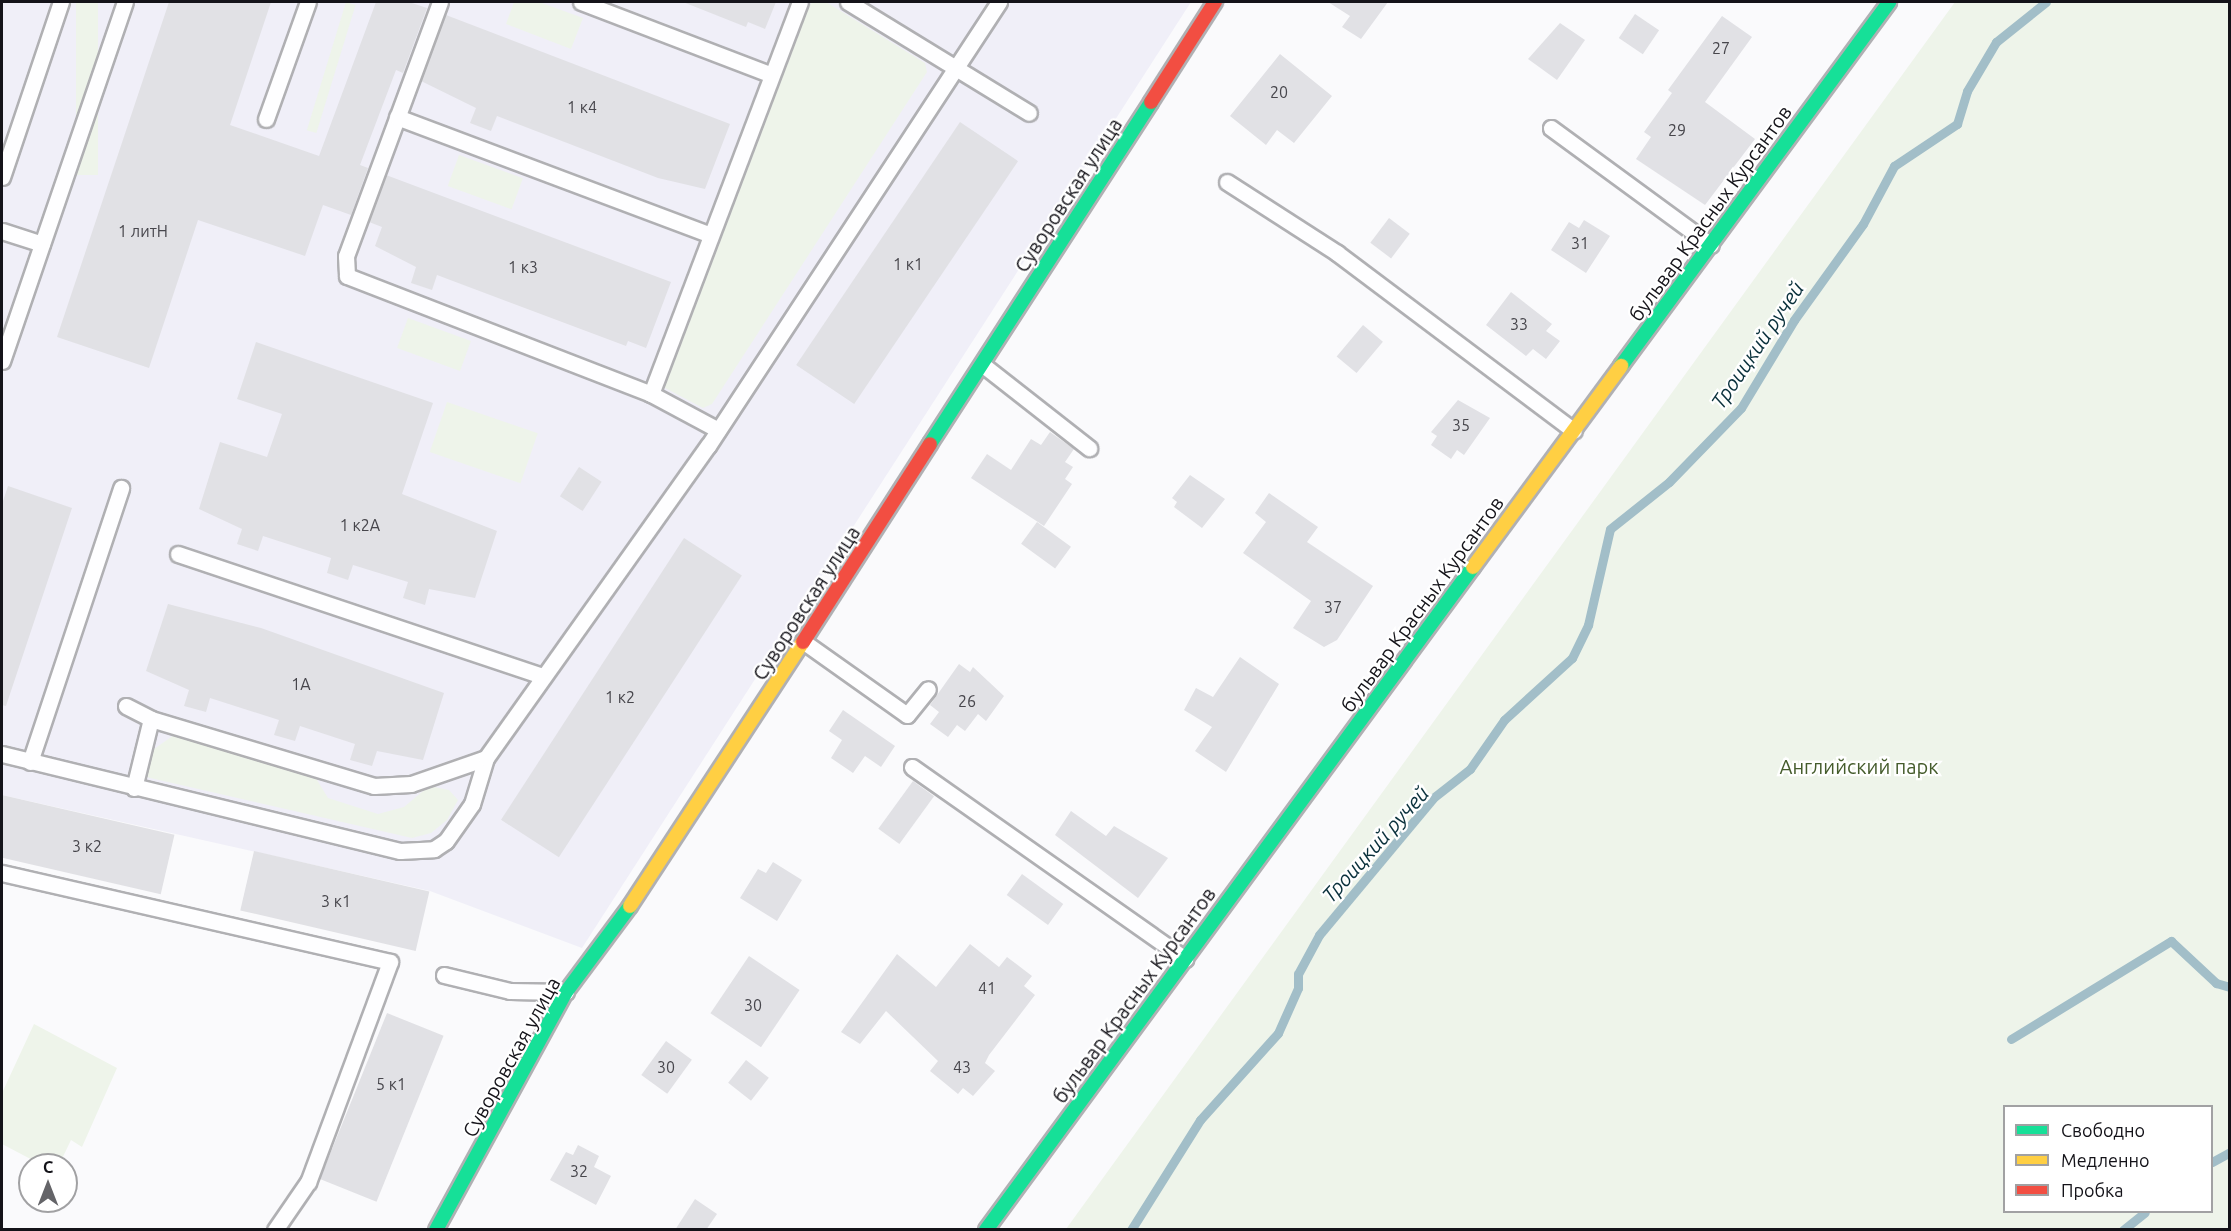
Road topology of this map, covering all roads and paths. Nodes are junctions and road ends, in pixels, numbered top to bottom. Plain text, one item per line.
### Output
1 (61, 2) edge
2 (125, 2) edge
3 (308, 2) edge
4 (440, 2) edge
5 (581, 2) edge
6 (800, 2) edge
7 (848, 2) edge
8 (999, 2) edge
9 (1215, 2) edge
10 (1889, 2) edge
11 (956, 68) junction
12 (772, 75) junction
13 (1029, 113) dead end
14 (397, 117) junction
15 (267, 119) dead end
16 (1551, 128) dead end
17 (2, 177) edge
18 (1227, 182) dead end
19 (2, 231) edge
20 (711, 235) junction
21 (42, 244) junction
22 (1711, 244) junction
23 (2, 361) edge
24 (983, 364) junction
25 (651, 394) junction
26 (718, 430) junction
27 (1574, 431) junction
28 (1089, 448) dead end
29 (121, 488) dead end
30 (178, 554) dead end
31 (804, 642) junction
32 (543, 676) junction
33 (928, 689) dead end
34 (126, 706) dead end
35 (151, 719) junction
36 (2, 754) edge
37 (486, 758) junction
38 (30, 762) junction
39 (912, 767) dead end
40 (134, 788) junction
41 (2, 873) edge
42 (1185, 959) junction
43 (444, 975) dead end
44 (566, 992) junction
45 (275, 1230) edge
46 (436, 1230) edge
47 (986, 1230) edge

1 - 17 lane
2 - 21 lane
3 - 15 lane
4 - 14 lane
5 - 12 lane
6 - 12 lane
7 - 11 lane
8 - 11 lane
9 - 24 street, Суворовская улица
10 - 22 street, бульвар Красных Курсантов
11 - 13 lane
11 - 26 lane
12 - 20 lane
14 - 20 lane
14 - 25 lane
16 - 22 lane
18 - 27 lane
19 - 21 lane
20 - 25 lane
21 - 23 lane
22 - 27 street, бульвар Красных Курсантов
24 - 28 lane
24 - 31 street, Суворовская улица
25 - 26 lane
26 - 32 lane
27 - 42 street, бульвар Красных Курсантов
29 - 38 lane
30 - 32 lane
31 - 33 lane
31 - 44 street, Суворовская улица
32 - 37 lane
34 - 35 lane
35 - 37 lane
35 - 40 lane
36 - 38 lane
37 - 40 lane
38 - 40 lane
39 - 42 lane
41 - 45 lane
42 - 47 street, бульвар Красных Курсантов
43 - 44 lane
44 - 46 street, Суворовская улица

